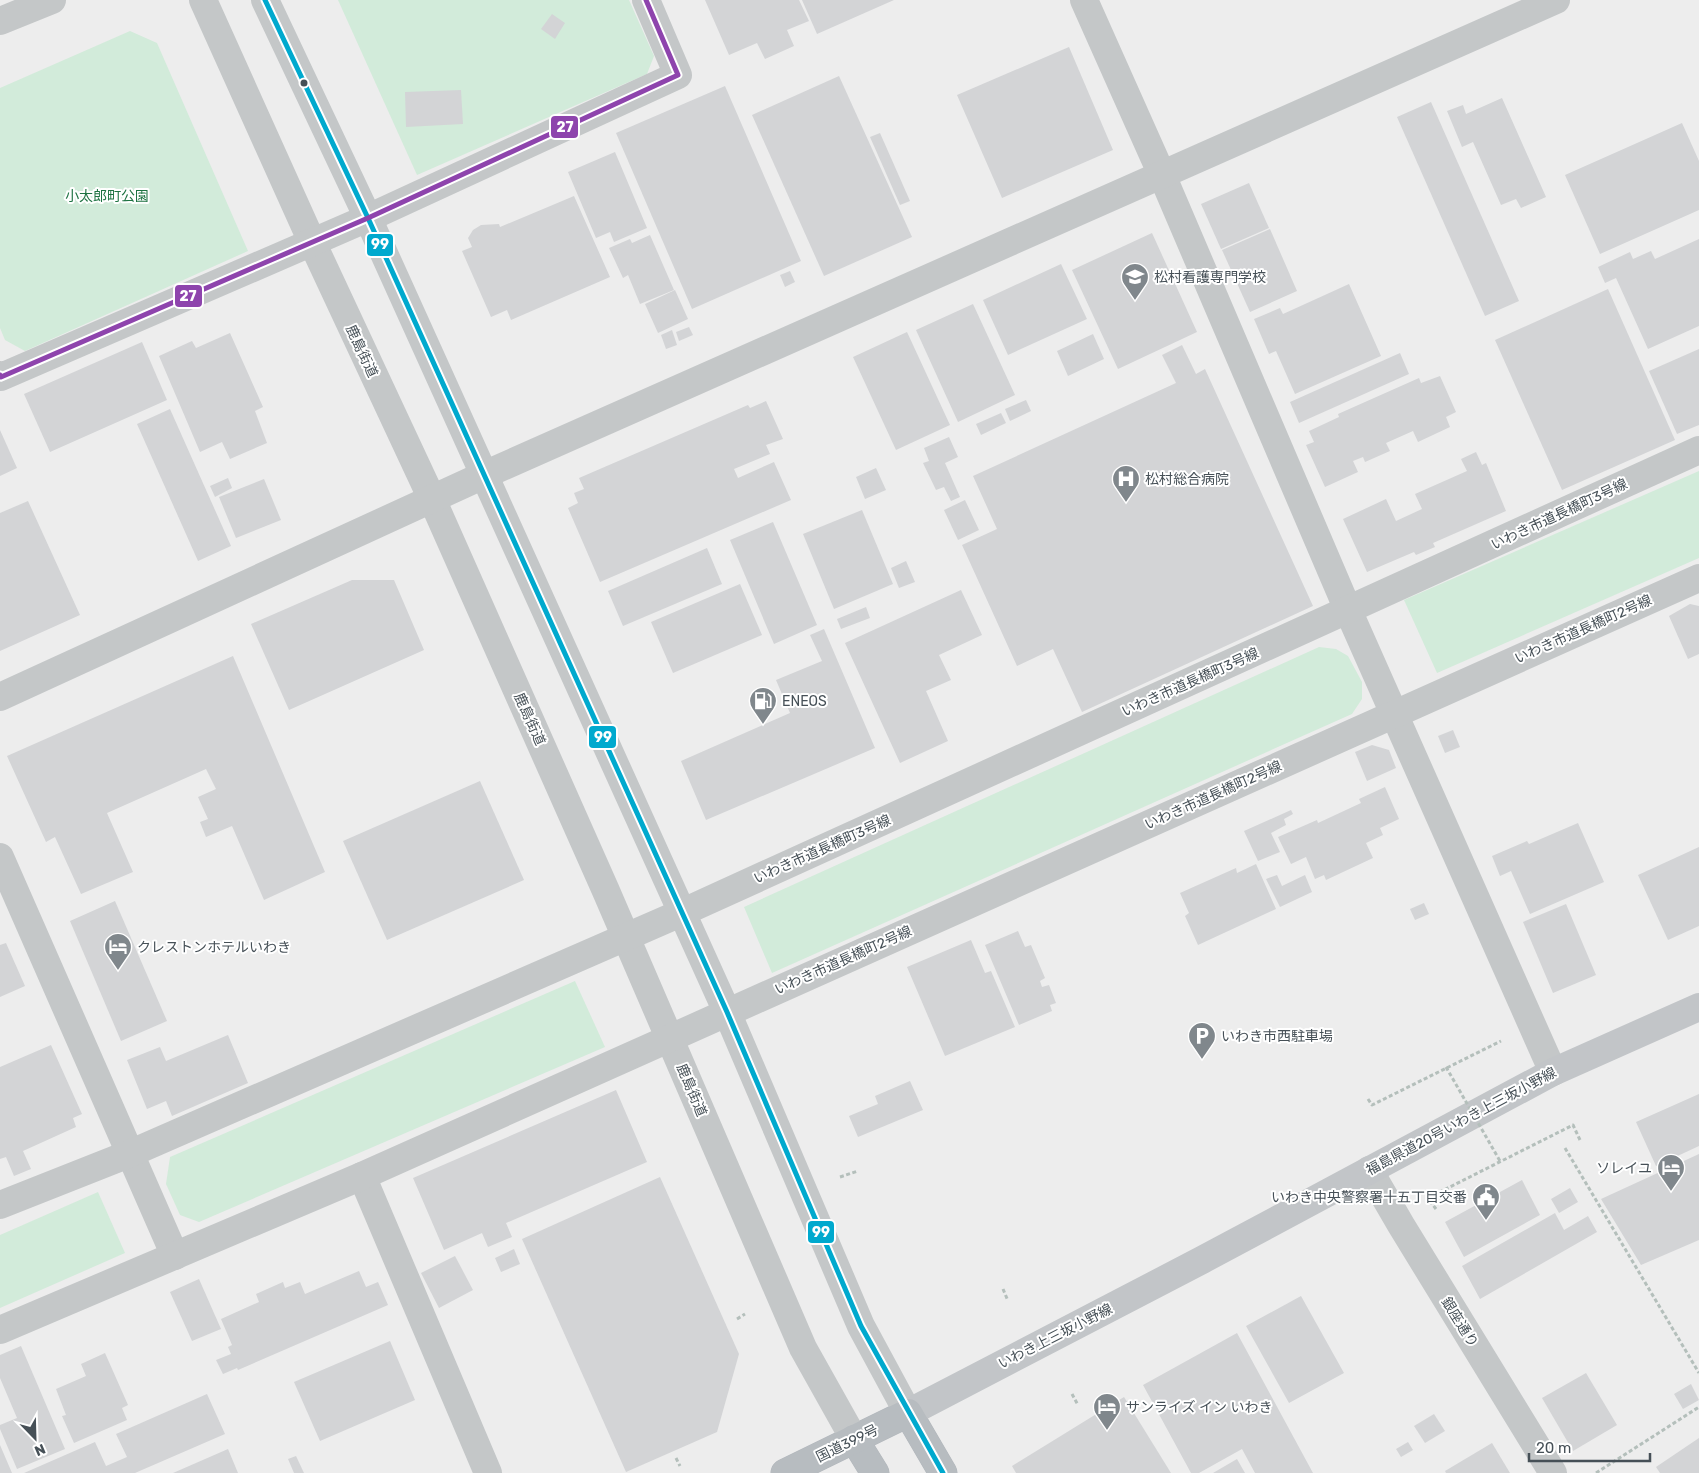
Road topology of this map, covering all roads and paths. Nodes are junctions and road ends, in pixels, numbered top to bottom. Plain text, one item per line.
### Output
1 (52, 0) edge
2 (203, 0) edge
3 (266, 0) edge
4 (646, 0) edge
5 (1084, 0) edge
6 (1556, 0) edge
7 (0, 21) edge
8 (1162, 175) junction
9 (368, 218) junction
10 (312, 242) junction
11 (0, 375) edge
12 (1699, 450) edge
13 (484, 476) junction
14 (432, 499) junction
15 (1699, 578) edge
16 (1348, 610) junction
17 (0, 697) edge
18 (1395, 713) junction
19 (0, 857) edge
20 (681, 913) junction
21 (626, 937) junction
22 (1699, 1007) edge
23 (727, 1012) junction
24 (669, 1038) junction
25 (1501, 1041) dead end
26 (1446, 1067) junction
27 (1553, 1072) junction
28 (1368, 1099) dead end
29 (1580, 1140) dead end
30 (1564, 1148) dead end
31 (129, 1154) junction
32 (1500, 1161) junction
33 (1370, 1170) junction
34 (858, 1171) dead end
35 (362, 1176) junction
36 (840, 1177) dead end
37 (1428, 1198) dead end
38 (0, 1205) edge
39 (175, 1256) junction
40 (1202, 1260) joint
41 (1003, 1289) dead end
42 (1008, 1301) dead end
43 (745, 1314) dead end
44 (737, 1319) dead end
45 (0, 1330) edge
46 (1699, 1373) edge
47 (1072, 1394) dead end
48 (1078, 1404) dead end
49 (1699, 1407) edge
50 (908, 1413) junction
51 (854, 1439) junction
52 (676, 1458) dead end
53 (680, 1466) dead end
54 (488, 1473) edge
55 (785, 1473) edge
56 (874, 1473) edge
57 (943, 1473) edge
58 (1553, 1473) edge
59 (1596, 1473) edge

1 - 7 street
2 - 10 street, 鹿島街道
3 - 9 street
4 - 9 street
5 - 8 street
6 - 8 street
8 - 13 street
8 - 16 street
9 - 10 street
9 - 13 street
10 - 11 street
10 - 14 street, 鹿島街道
12 - 16 street, いわき市道長橋町3号線
13 - 14 street
13 - 20 street
14 - 17 street
14 - 21 street, 鹿島街道
15 - 18 street, いわき市道長橋町2号線
16 - 18 street
16 - 20 street, いわき市道長橋町3号線
18 - 23 street, いわき市道長橋町2号線
18 - 27 street
19 - 31 street
20 - 21 street, いわき市道長橋町3号線
20 - 23 street
21 - 24 street, 鹿島街道
21 - 31 street, いわき市道長橋町3号線
22 - 27 main road, 福島県道20号いわき上三坂小野線
23 - 24 street, いわき市道長橋町2号線
23 - 50 street
24 - 35 street, いわき市道長橋町2号線
24 - 51 street, 鹿島街道
25 - 26 path
26 - 28 path
26 - 32 path, bridge
27 - 33 main road, 福島県道20号いわき上三坂小野線
29 - 32 path
30 - 46 path
31 - 38 street, いわき市道長橋町3号線
31 - 39 street
32 - 37 path
33 - 40 main road, 福島県道20号いわき上三坂小野線
33 - 58 street, 銀座通り
34 - 36 path
35 - 39 street, いわき市道長橋町2号線
35 - 54 street
39 - 45 street, いわき市道長橋町2号線
40 - 50 main road, いわき上三坂小野線
41 - 42 path
43 - 44 path
47 - 48 path
49 - 59 path
50 - 51 highway, 国道399号
50 - 57 highway
51 - 55 highway, 国道399号
51 - 56 highway
52 - 53 path

